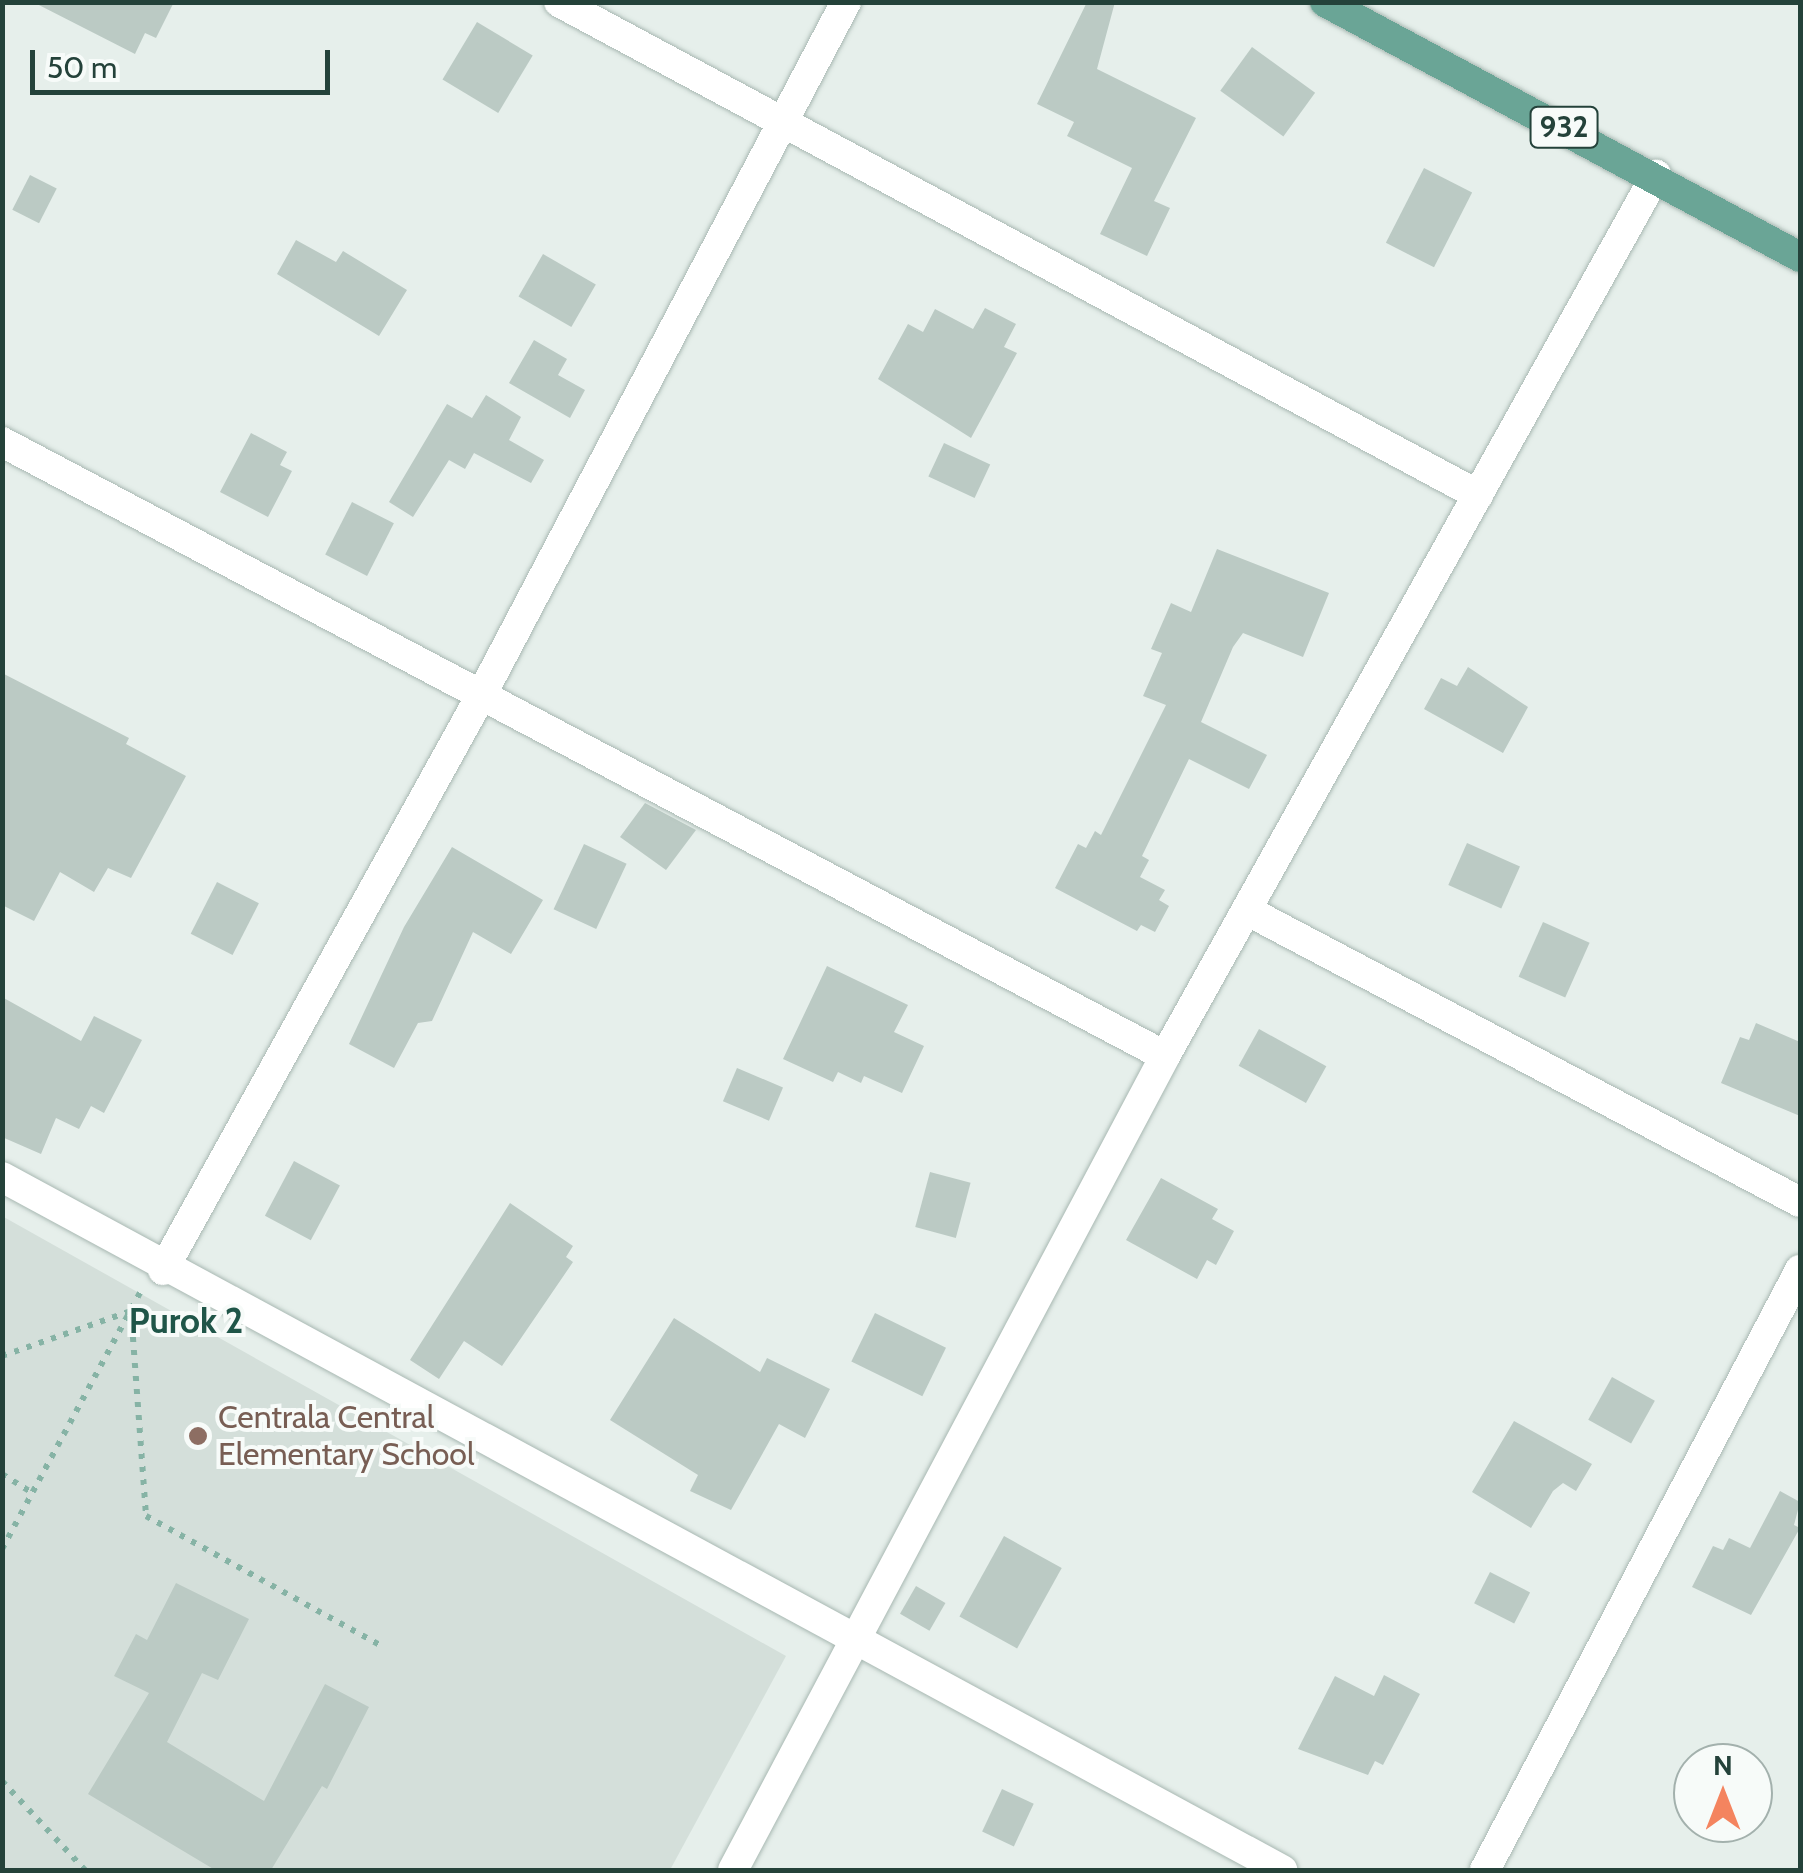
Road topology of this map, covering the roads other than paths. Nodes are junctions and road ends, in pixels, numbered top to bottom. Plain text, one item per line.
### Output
1 (559, 2) edge
2 (846, 2) edge
3 (1325, 2) edge
4 (784, 119) junction
5 (1656, 176) junction
6 (1800, 257) edge
7 (2, 442) edge
8 (1478, 495) junction
9 (482, 692) junction
10 (1248, 911) junction
11 (1164, 1056) junction
12 (2, 1178) edge
13 (1800, 1202) edge
14 (159, 1268) junction
15 (1800, 1270) edge
16 (860, 1639) junction
17 (733, 1870) edge
18 (1282, 1870) edge
19 (1485, 1870) edge

1 - 4 street
2 - 4 street
3 - 5 main road, 932
4 - 8 street
4 - 9 street
5 - 6 main road, 932
5 - 8 street
7 - 9 street
8 - 10 street
9 - 11 street
9 - 14 street
10 - 11 street
10 - 13 street
11 - 16 street
12 - 14 street
14 - 16 street
15 - 19 street
16 - 17 street
16 - 18 street

